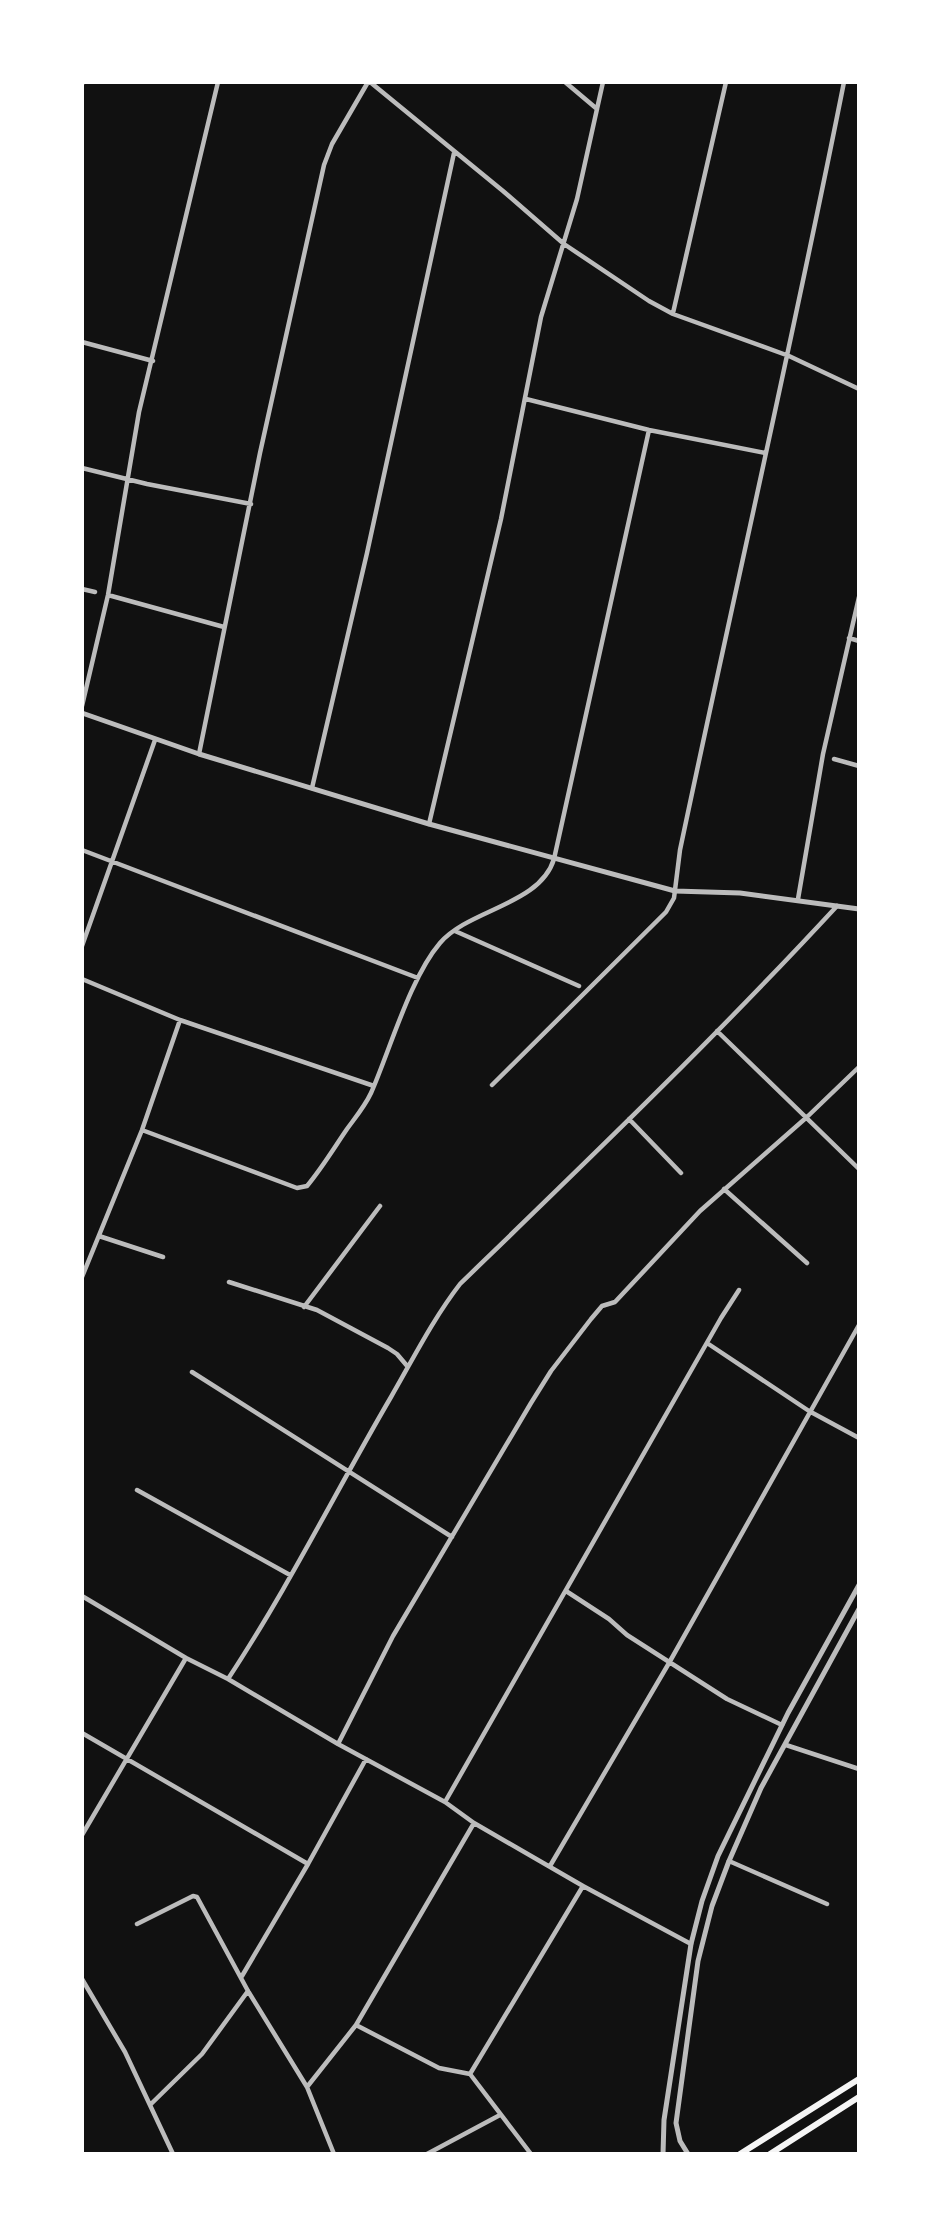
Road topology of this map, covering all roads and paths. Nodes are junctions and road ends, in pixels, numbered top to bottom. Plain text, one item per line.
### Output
1 (218, 82) edge
2 (369, 82) edge
3 (565, 82) edge
4 (603, 82) edge
5 (726, 82) edge
6 (844, 82) edge
7 (597, 109) junction
8 (454, 153) junction
9 (564, 244) junction
10 (673, 314) junction
11 (82, 342) edge
12 (789, 356) junction
13 (153, 361) junction
14 (859, 389) edge
15 (526, 399) junction
16 (649, 430) junction
17 (765, 453) junction
18 (82, 468) edge
19 (128, 480) junction
20 (251, 504) junction
21 (82, 589) edge
22 (95, 592) dead end
23 (108, 595) junction
24 (859, 597) edge
25 (224, 627) junction
26 (849, 638) junction
27 (859, 641) edge
28 (82, 706) edge
29 (82, 713) edge
30 (155, 740) junction
31 (199, 754) junction
32 (834, 758) dead end
33 (859, 766) edge
34 (312, 788) junction
35 (429, 824) junction
36 (82, 850) edge
37 (554, 859) junction
38 (111, 861) junction
39 (675, 891) junction
40 (798, 900) junction
41 (837, 906) junction
42 (859, 909) edge
43 (454, 931) junction
44 (82, 946) edge
45 (418, 978) junction
46 (82, 979) edge
47 (579, 986) dead end
48 (180, 1020) junction
49 (717, 1031) junction
50 (859, 1067) edge
51 (492, 1085) dead end
52 (374, 1086) junction
53 (807, 1117) junction
54 (629, 1119) junction
55 (142, 1130) junction
56 (859, 1169) edge
57 (681, 1173) dead end
58 (724, 1189) junction
59 (380, 1206) dead end
60 (99, 1236) junction
61 (163, 1257) dead end
62 (807, 1263) dead end
63 (82, 1277) edge
64 (229, 1282) dead end
65 (739, 1290) dead end
66 (304, 1307) junction
67 (859, 1325) edge
68 (707, 1343) junction
69 (408, 1367) junction
70 (192, 1372) dead end
71 (809, 1411) junction
72 (859, 1438) edge
73 (348, 1470) junction
74 (137, 1490) dead end
75 (452, 1537) junction
76 (290, 1575) junction
77 (859, 1586) edge
78 (566, 1591) junction
79 (82, 1596) edge
80 (859, 1609) edge
81 (186, 1658) junction
82 (669, 1662) junction
83 (228, 1679) junction
84 (782, 1725) junction
85 (82, 1733) edge
86 (338, 1744) junction
87 (786, 1745) junction
88 (127, 1758) junction
89 (366, 1759) junction
90 (859, 1769) edge
91 (444, 1802) junction
92 (474, 1822) junction
93 (82, 1835) edge
94 (729, 1861) junction
95 (309, 1864) junction
96 (551, 1866) junction
97 (583, 1886) junction
98 (827, 1904) dead end
99 (137, 1924) dead end
100 (691, 1944) junction
101 (241, 1977) junction
102 (82, 1979) edge
103 (248, 1991) junction
104 (356, 2025) junction
105 (470, 2074) junction
106 (859, 2079) edge
107 (307, 2087) junction
108 (859, 2097) edge
109 (151, 2104) junction
110 (500, 2115) junction
111 (687, 2153) edge
112 (173, 2154) edge
113 (334, 2154) edge
114 (427, 2154) edge
115 (531, 2154) edge
116 (663, 2154) edge
117 (740, 2154) edge
118 (771, 2154) edge

1 - 13 street
2 - 8 street
2 - 20 street
3 - 7 street
4 - 7 street
5 - 10 street
6 - 12 street
7 - 9 street
8 - 9 street
8 - 34 street
9 - 10 street
9 - 15 street
10 - 12 street
11 - 13 street
12 - 14 street
12 - 17 street
13 - 19 street
15 - 16 street
15 - 35 street
16 - 17 street
16 - 37 street
17 - 39 street
18 - 19 street
19 - 20 street
19 - 23 street
20 - 25 street
21 - 22 street
23 - 25 street
23 - 28 street
24 - 26 street
25 - 31 street
26 - 27 street
26 - 40 street
29 - 30 street
30 - 31 street
30 - 38 street
31 - 34 street
32 - 33 street
34 - 35 street
35 - 37 street
36 - 38 street
37 - 39 street
37 - 43 street
38 - 44 street
38 - 45 street
39 - 40 street
39 - 51 street
40 - 41 street
41 - 42 street
41 - 49 street
43 - 45 street
43 - 47 street
45 - 52 street
46 - 48 street
48 - 52 street
48 - 55 street
49 - 53 street
49 - 54 street
50 - 53 street
52 - 55 street
53 - 56 street
53 - 58 street
54 - 57 street
54 - 69 street
55 - 60 street
58 - 62 street
58 - 75 street
59 - 66 street
60 - 61 street
60 - 63 street
64 - 66 street
65 - 68 street
66 - 69 street
67 - 71 street
68 - 71 street
68 - 78 street
69 - 73 street
70 - 73 street
71 - 72 street
71 - 82 street
73 - 75 street
73 - 76 street
74 - 76 street
75 - 86 street
76 - 83 street
77 - 84 street
78 - 82 street
78 - 91 street
79 - 81 street
80 - 87 street
81 - 83 street
81 - 88 street
82 - 84 street
82 - 96 street
83 - 86 street
84 - 100 street
85 - 88 street
86 - 89 street
87 - 90 street
87 - 94 street
88 - 93 street
88 - 95 street
89 - 91 street
89 - 95 street
91 - 92 street
92 - 96 street
92 - 104 street
94 - 98 street
94 - 111 street
95 - 101 street
96 - 97 street
97 - 100 street
97 - 105 street
99 - 101 street
100 - 116 street
101 - 103 street
102 - 109 street
103 - 107 street
103 - 109 street
104 - 105 street
104 - 107 street
105 - 110 street
106 - 117 main road
107 - 113 street
108 - 118 main road
109 - 112 street
110 - 114 street
110 - 115 street

